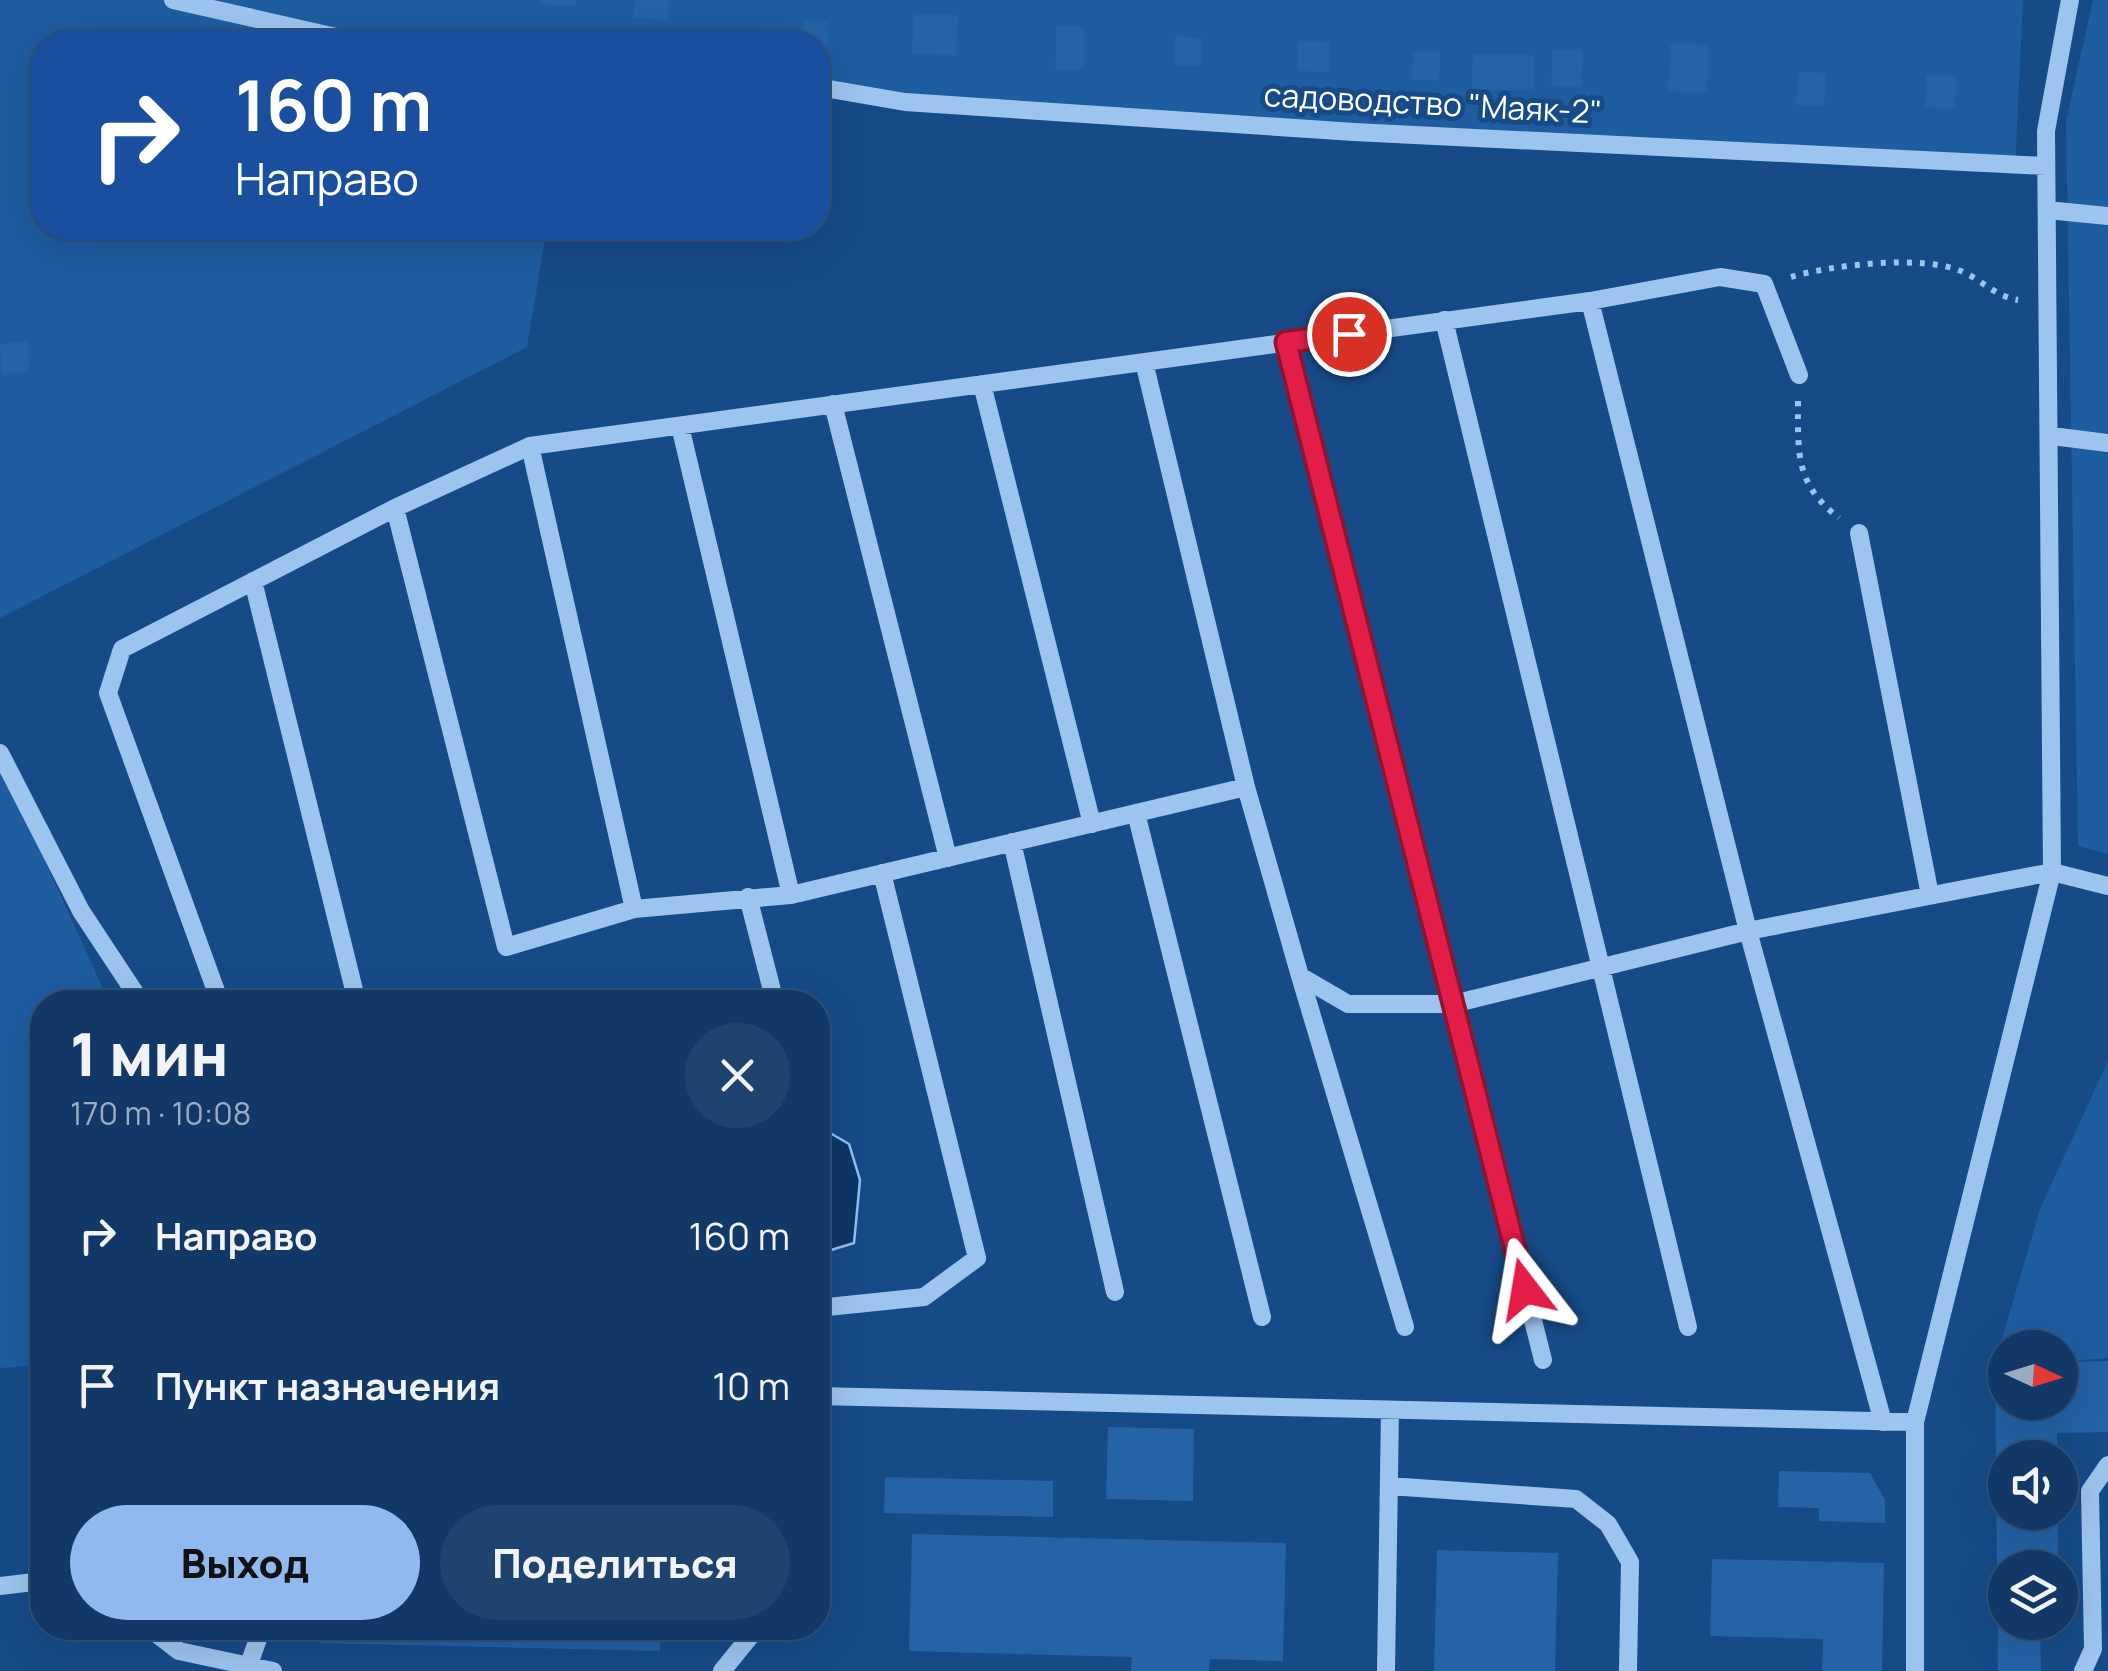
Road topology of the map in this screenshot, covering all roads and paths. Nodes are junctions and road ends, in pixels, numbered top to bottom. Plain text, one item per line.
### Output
1 (173, 0) edge
2 (2070, 0) edge
3 (305, 30) edge
4 (830, 90) edge
5 (2046, 166) junction
6 (2048, 210) junction
7 (2108, 216) edge
8 (1764, 284) junction
9 (1590, 301) junction
10 (2049, 304) junction
11 (1444, 320) junction
12 (1286, 342) junction
13 (1144, 362) junction
14 (1798, 375) joint
15 (982, 384) junction
16 (833, 404) junction
17 (680, 426) junction
18 (2052, 436) junction
19 (2108, 442) edge
20 (530, 446) junction
21 (396, 508) junction
22 (1860, 533) joint
23 (253, 582) junction
24 (0, 753) edge
25 (1246, 788) junction
26 (1136, 813) junction
27 (1092, 824) junction
28 (1012, 842) junction
29 (948, 858) junction
30 (2052, 872) junction
31 (882, 873) junction
32 (2108, 886) edge
33 (791, 895) junction
34 (1930, 895) junction
35 (748, 897) junction
36 (634, 909) junction
37 (1748, 932) junction
38 (1601, 970) junction
39 (1300, 976) junction
40 (133, 990) edge
41 (216, 990) edge
42 (354, 990) edge
43 (772, 990) edge
44 (1453, 1004) junction
45 (1115, 1292) dead end
46 (830, 1307) edge
47 (1262, 1316) dead end
48 (1405, 1326) dead end
49 (1688, 1327) dead end
50 (1543, 1360) dead end
51 (830, 1396) edge
52 (1390, 1410) junction
53 (1883, 1422) junction
54 (1914, 1422) junction
55 (2108, 1466) edge
56 (1389, 1486) junction
57 (30, 1582) edge
58 (0, 1586) edge
59 (164, 1640) edge
60 (258, 1640) edge
61 (747, 1640) edge
62 (179, 1652) junction
63 (249, 1664) junction
64 (173, 1671) edge
65 (273, 1671) edge
66 (722, 1671) edge
67 (1386, 1671) edge
68 (1628, 1671) edge
69 (1915, 1671) edge
70 (2083, 1671) edge

1 - 3 street
2 - 5 street
4 - 5 street, садоводство "Маяк-2"
5 - 6 street
6 - 7 street
6 - 10 street
8 - 9 street
8 - 10 path
8 - 14 street
9 - 11 street
9 - 37 street
10 - 18 street
11 - 12 street
11 - 38 street
12 - 13 street
12 - 44 street
13 - 15 street
13 - 25 street
14 - 22 path
15 - 16 street
15 - 27 street
16 - 17 street
16 - 29 street
17 - 20 street
17 - 33 street
18 - 19 street
18 - 30 street
20 - 21 street
20 - 36 street
21 - 23 street
21 - 36 street
22 - 34 street
23 - 41 street
23 - 42 street
24 - 40 street
25 - 26 street
25 - 39 street
26 - 27 street
26 - 47 street
27 - 28 street
28 - 29 street
28 - 45 street
29 - 31 street
30 - 32 street
30 - 34 street
30 - 54 street
31 - 33 street
31 - 46 street
33 - 35 street
34 - 37 street
35 - 36 street
35 - 43 street
37 - 38 street
37 - 53 street
38 - 44 street
38 - 49 street
39 - 44 street
39 - 48 street
44 - 50 street
51 - 52 street
52 - 53 street
52 - 56 street
53 - 54 street
54 - 69 street
55 - 70 street
56 - 67 street
56 - 68 street
57 - 58 street
59 - 62 street
60 - 63 street
61 - 66 street
62 - 63 street
62 - 64 street
63 - 65 street

